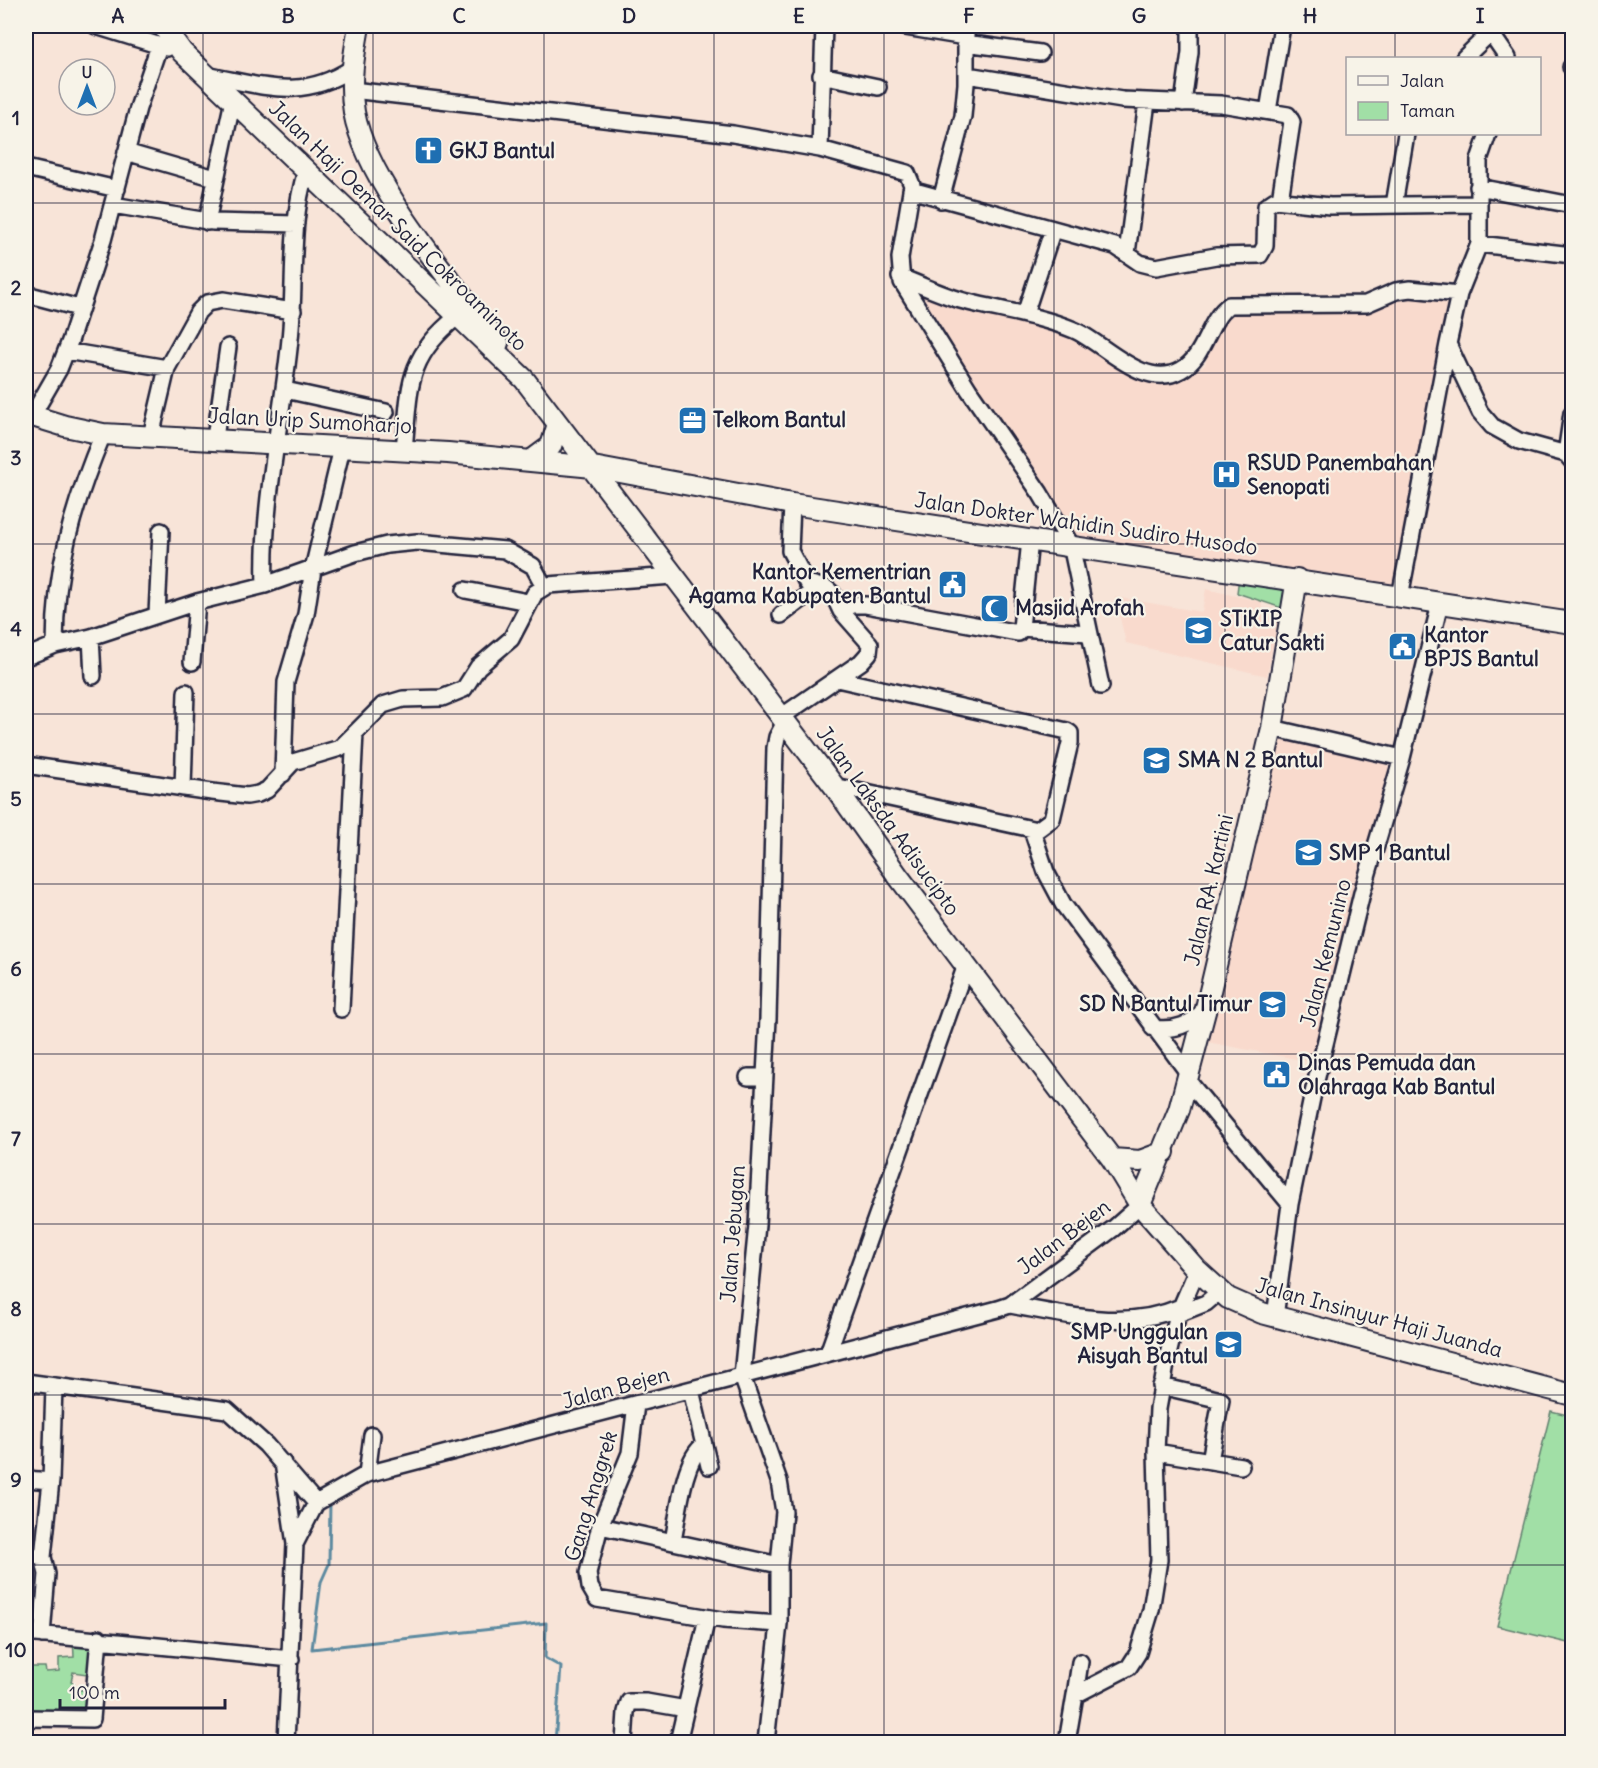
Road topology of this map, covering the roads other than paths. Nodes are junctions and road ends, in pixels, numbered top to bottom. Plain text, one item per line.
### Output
1 (96, 26) edge
2 (163, 26) edge
3 (359, 26) edge
4 (824, 26) edge
5 (905, 26) edge
6 (1190, 26) edge
7 (1282, 26) edge
8 (1488, 29) edge
9 (966, 35) edge
10 (159, 46) junction
11 (182, 52) junction
12 (1040, 53) dead end
13 (1465, 57) edge
14 (1508, 57) edge
15 (352, 68) junction
16 (821, 75) junction
17 (967, 75) junction
18 (210, 76) junction
19 (878, 87) dead end
20 (352, 90) junction
21 (233, 100) junction
22 (1147, 102) junction
23 (1183, 103) junction
24 (1268, 111) junction
25 (1406, 135) edge
26 (1488, 135) edge
27 (820, 149) junction
28 (126, 152) junction
29 (26, 168) edge
30 (306, 171) junction
31 (215, 178) junction
32 (1478, 187) junction
33 (117, 189) junction
34 (911, 190) junction
35 (942, 200) junction
36 (1280, 200) junction
37 (1477, 204) junction
38 (113, 205) junction
39 (1394, 205) junction
40 (1572, 205) edge
41 (207, 222) junction
42 (296, 224) junction
43 (1053, 229) junction
44 (1479, 244) junction
45 (1127, 253) junction
46 (1572, 255) edge
47 (900, 277) junction
48 (26, 294) edge
49 (1459, 294) junction
50 (79, 308) junction
51 (293, 311) junction
52 (1025, 314) junction
53 (456, 317) junction
54 (1448, 344) junction
55 (228, 347) dead end
56 (66, 351) junction
57 (167, 368) junction
58 (524, 379) junction
59 (285, 390) junction
60 (386, 412) dead end
61 (1572, 413) edge
62 (29, 415) edge
63 (558, 424) junction
64 (103, 434) junction
65 (151, 436) junction
66 (214, 438) junction
67 (275, 443) junction
68 (342, 448) junction
69 (404, 450) junction
70 (1569, 457) edge
71 (532, 460) junction
72 (593, 468) junction
73 (655, 479) junction
74 (792, 504) junction
75 (631, 518) junction
76 (161, 531) dead end
77 (1030, 540) junction
78 (1071, 545) junction
79 (313, 569) junction
80 (673, 576) junction
81 (1296, 579) junction
82 (265, 585) junction
83 (544, 586) junction
84 (818, 587) junction
85 (465, 590) dead end
86 (1400, 597) junction
87 (197, 602) junction
88 (528, 602) junction
89 (1440, 604) junction
90 (841, 611) junction
91 (157, 614) junction
92 (781, 615) dead end
93 (1572, 622) edge
94 (1021, 628) junction
95 (1088, 633) junction
96 (91, 637) junction
97 (55, 645) junction
98 (26, 657) edge
99 (192, 662) dead end
100 (93, 676) dead end
101 (837, 679) junction
102 (1101, 686) dead end
103 (186, 692) dead end
104 (783, 719) junction
105 (1272, 728) junction
106 (355, 733) junction
107 (1402, 758) junction
108 (26, 765) edge
109 (283, 774) junction
110 (834, 786) junction
111 (183, 788) junction
112 (1032, 830) junction
113 (966, 965) junction
114 (1206, 1008) junction
115 (341, 1009) dead end
116 (1153, 1028) junction
117 (1188, 1077) junction
118 (1164, 1152) junction
119 (1112, 1159) junction
120 (1290, 1204) junction
121 (1140, 1205) junction
122 (1197, 1270) junction
123 (1220, 1291) junction
124 (1010, 1305) junction
125 (1180, 1311) junction
126 (1275, 1317) junction
127 (828, 1353) junction
128 (742, 1376) junction
129 (26, 1382) edge
130 (54, 1386) junction
131 (1161, 1386) junction
132 (691, 1390) junction
133 (1572, 1395) edge
134 (636, 1404) junction
135 (372, 1435) dead end
136 (704, 1445) junction
137 (1156, 1452) junction
138 (1210, 1461) junction
139 (283, 1463) junction
140 (709, 1466) dead end
141 (1241, 1466) dead end
142 (367, 1474) junction
143 (26, 1479) edge
144 (51, 1481) junction
145 (316, 1503) junction
146 (600, 1526) junction
147 (673, 1541) junction
148 (295, 1544) junction
149 (26, 1556) edge
150 (43, 1557) junction
151 (778, 1565) junction
152 (707, 1618) junction
153 (778, 1624) junction
154 (26, 1633) edge
155 (42, 1635) junction
156 (99, 1638) junction
157 (291, 1659) junction
158 (1080, 1662) dead end
159 (1075, 1695) junction
160 (686, 1709) junction
161 (26, 1718) edge
162 (286, 1743) edge
163 (624, 1743) edge
164 (678, 1743) edge
165 (766, 1743) edge
166 (1067, 1743) edge

1 - 10 street
2 - 11 main road, Jalan Haji Oemar Said Cokroaminoto
3 - 15 main road
4 - 16 street
5 - 9 street
6 - 23 street
7 - 24 street
8 - 13 street
8 - 14 street
9 - 12 street
9 - 17 street
10 - 11 street
10 - 28 street
11 - 18 main road, Jalan Haji Oemar Said Cokroaminoto
15 - 18 street
15 - 20 main road
16 - 19 street
16 - 27 street
17 - 22 street
17 - 35 street
18 - 21 main road, Jalan Haji Oemar Said Cokroaminoto
20 - 27 street
20 - 58 main road
21 - 30 main road, Jalan Haji Oemar Said Cokroaminoto
21 - 31 street
22 - 23 street
22 - 45 street
23 - 24 street
24 - 36 street
25 - 39 street
26 - 32 street
27 - 34 street
28 - 31 street
28 - 33 street
29 - 33 street
30 - 42 street
30 - 53 main road, Jalan Haji Oemar Said Cokroaminoto
31 - 41 street
32 - 37 street
32 - 40 street
33 - 38 street
34 - 35 street
34 - 47 street
35 - 43 street
36 - 39 street
36 - 45 street
37 - 39 street
37 - 44 street
38 - 41 street
38 - 50 street
41 - 42 street
42 - 51 street
43 - 45 street
43 - 52 street
44 - 46 street
44 - 49 street
47 - 52 street
47 - 78 street
48 - 50 street
49 - 52 street
49 - 54 street
50 - 56 street
51 - 57 street
51 - 59 street
53 - 58 main road, Jalan Haji Oemar Said Cokroaminoto
53 - 69 street
54 - 70 street
54 - 86 street
55 - 66 street
56 - 57 street
56 - 62 street
57 - 65 street
58 - 63 main road, Jalan Haji Oemar Said Cokroaminoto
59 - 60 street
59 - 67 street
61 - 70 street
62 - 64 main road, Jalan Urip Sumoharjo
63 - 71 main road
63 - 72 main road, Jalan Haji Oemar Said Cokroaminoto
64 - 65 main road, Jalan Urip Sumoharjo
64 - 97 street
65 - 66 main road, Jalan Urip Sumoharjo
66 - 67 main road, Jalan Urip Sumoharjo
67 - 68 main road, Jalan Urip Sumoharjo
67 - 82 street
68 - 69 main road, Jalan Urip Sumoharjo
68 - 79 street
69 - 71 main road, Jalan Urip Sumoharjo
71 - 72 main road, Jalan Urip Sumoharjo
72 - 73 main road, Jalan Dokter Wahidin Sudiro Husodo
72 - 75 main road, Jalan Laksda Adisucipto
73 - 74 main road, Jalan Dokter Wahidin Sudiro Husodo
73 - 75 main road
74 - 77 main road, Jalan Dokter Wahidin Sudiro Husodo
74 - 84 street
75 - 80 main road, Jalan Laksda Adisucipto
76 - 91 street
77 - 78 main road, Jalan Dokter Wahidin Sudiro Husodo
77 - 94 street
78 - 81 main road, Jalan Dokter Wahidin Sudiro Husodo
78 - 95 street
79 - 82 street
79 - 83 street
79 - 109 street
80 - 83 street
80 - 104 main road, Jalan Laksda Adisucipto
81 - 86 main road, Jalan Dokter Wahidin Sudiro Husodo
81 - 105 main road, Jalan RA. Kartini
82 - 87 street
83 - 88 street
84 - 90 street
84 - 92 street
85 - 88 street
86 - 89 main road, Jalan Dokter Wahidin Sudiro Husodo
87 - 91 street
87 - 99 street
88 - 106 street
89 - 93 main road, Jalan Dokter Wahidin Sudiro Husodo
89 - 107 street, Jalan Kemunino
90 - 94 street
90 - 101 street
91 - 96 street
94 - 95 street
95 - 102 street
96 - 97 street
96 - 100 street
97 - 98 street
101 - 104 street
101 - 112 street
103 - 111 street
104 - 110 main road, Jalan Laksda Adisucipto
104 - 128 street, Jalan Jebugan
105 - 107 street
105 - 114 main road, Jalan RA. Kartini
106 - 109 street
106 - 115 street
107 - 120 street, Jalan Kemunino
108 - 111 street
109 - 111 street
110 - 112 street
110 - 113 main road, Jalan Laksda Adisucipto
112 - 116 street
113 - 119 main road, Jalan Laksda Adisucipto
113 - 127 street
114 - 116 street
114 - 117 main road, Jalan RA. Kartini
116 - 117 street
117 - 118 main road, Jalan RA. Kartini
117 - 120 street
118 - 119 main road
118 - 121 main road, Jalan RA. Kartini
119 - 121 main road, Jalan Laksda Adisucipto
120 - 126 street, Jalan Kemunino
121 - 122 main road, Jalan Insinyur Haji Juanda
121 - 124 street, Jalan Bejen
122 - 123 main road, Jalan Insinyur Haji Juanda
122 - 125 street
123 - 125 street
123 - 126 main road, Jalan Insinyur Haji Juanda
124 - 125 street
124 - 127 street, Jalan Bejen
125 - 131 street
126 - 133 main road, Jalan Insinyur Haji Juanda
127 - 128 street, Jalan Bejen
128 - 132 street, Jalan Bejen
128 - 151 street, Jalan Jebugan
129 - 130 street
130 - 139 street
130 - 144 street
131 - 137 street
131 - 138 street
132 - 134 street, Jalan Bejen
132 - 136 street
134 - 142 street, Jalan Bejen
134 - 146 street, Gang Anggrek
135 - 142 street
136 - 140 street
136 - 147 street
137 - 138 street
137 - 159 street
138 - 141 street
139 - 145 street
139 - 148 street
142 - 145 street, Jalan Bejen
143 - 144 street
144 - 150 street
145 - 148 street
146 - 147 street
146 - 152 street, Gang Anggrek
147 - 151 street
148 - 157 street
149 - 150 street
150 - 155 street
151 - 153 street, Jalan Jebugan
152 - 153 street
152 - 160 street
153 - 165 street, Jalan Jebugan
154 - 155 street
155 - 156 street
156 - 157 street
156 - 161 street
157 - 162 street
158 - 159 street
159 - 166 street
160 - 163 street
160 - 164 street

